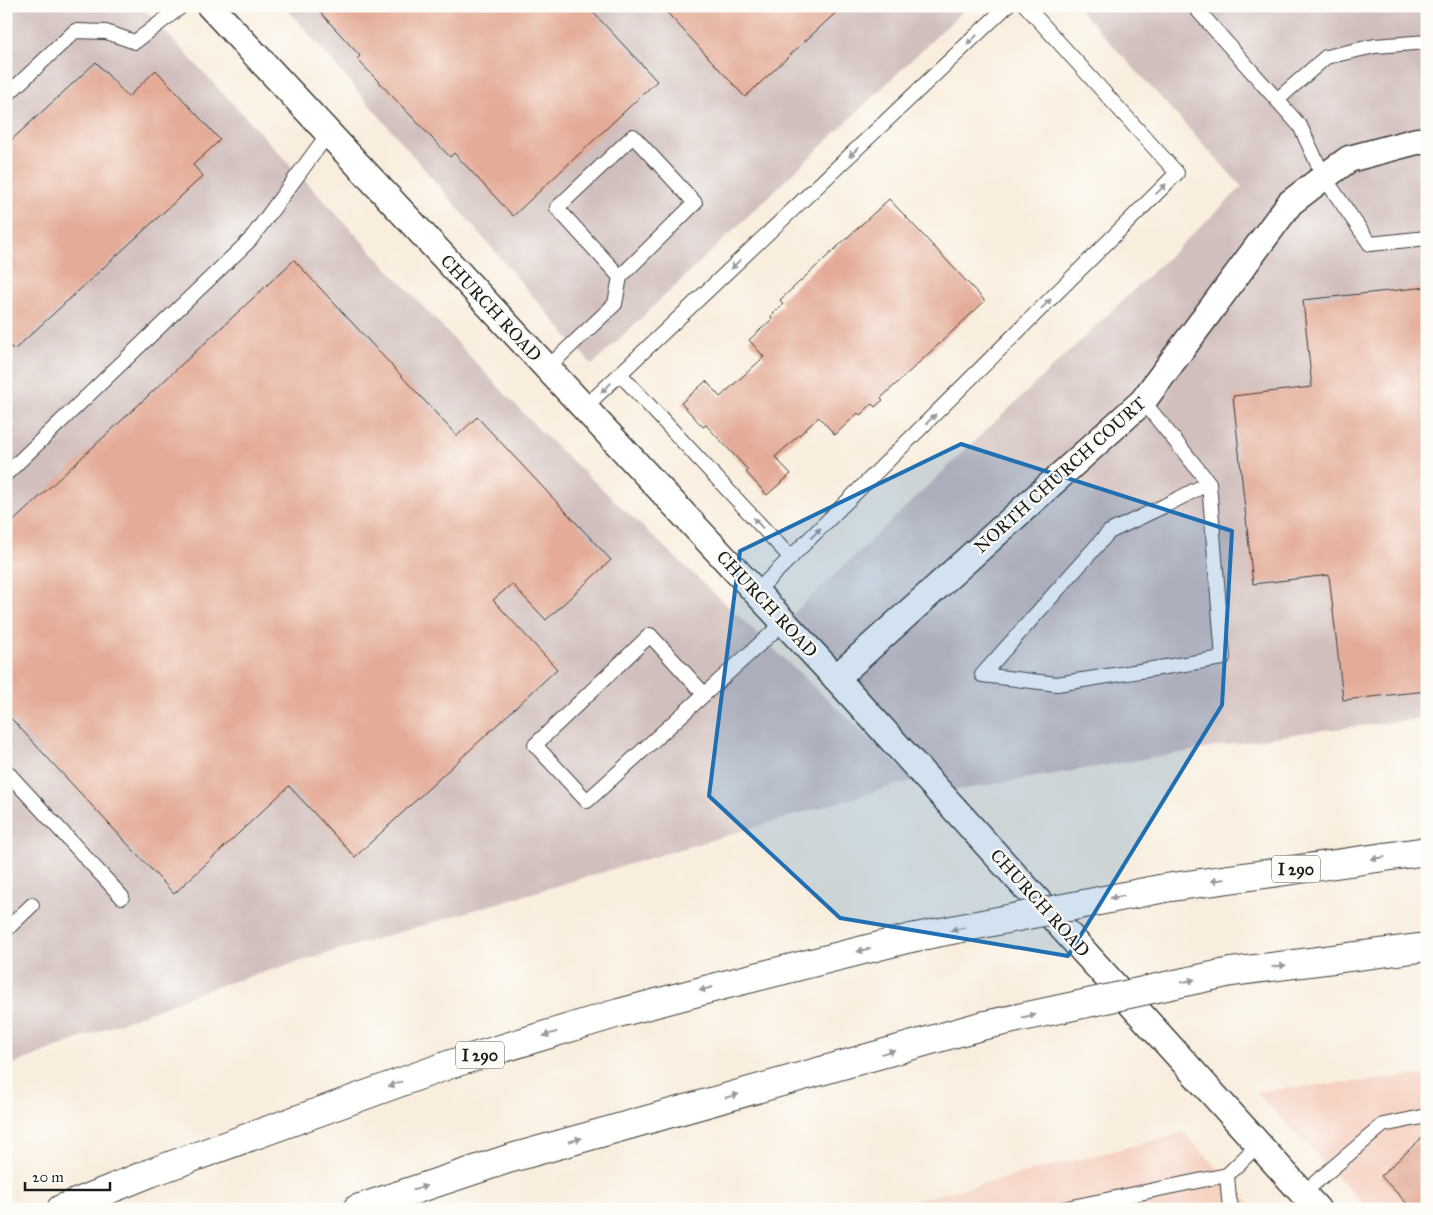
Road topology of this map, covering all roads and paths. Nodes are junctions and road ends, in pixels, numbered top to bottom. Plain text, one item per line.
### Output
1 (182, 6) edge
2 (1007, 6) edge
3 (1026, 6) edge
4 (1194, 6) edge
5 (217, 9) edge
6 (1427, 42) edge
7 (6, 96) edge
8 (1277, 100) junction
9 (328, 134) junction
10 (1427, 141) edge
11 (1324, 176) junction
12 (1427, 238) edge
13 (620, 277) junction
14 (547, 368) junction
15 (620, 374) junction
16 (1144, 401) junction
17 (584, 408) junction
18 (6, 474) edge
19 (1209, 482) junction
20 (791, 558) junction
21 (756, 592) junction
22 (784, 622) junction
23 (836, 678) junction
24 (704, 694) junction
25 (6, 771) edge
26 (1427, 851) edge
27 (122, 897) dead end
28 (32, 905) dead end
29 (6, 930) edge
30 (1427, 948) edge
31 (1427, 1116) edge
32 (1259, 1144) junction
33 (1227, 1175) junction
34 (1310, 1201) edge
35 (61, 1209) edge
36 (357, 1209) edge
37 (1062, 1209) edge
38 (1232, 1209) edge

1 - 7 lane
2 -> 15 lane
20 -> 3 lane
4 - 8 lane
5 - 9 street, CHURCH ROAD
6 - 8 lane
8 - 11 lane
9 - 14 street, CHURCH ROAD
9 - 18 lane
10 - 11 street, NORTH CHURCH COURT
11 - 12 lane
11 - 16 street, NORTH CHURCH COURT
13 - 13 lane
13 - 14 lane
14 - 17 street, CHURCH ROAD
15 -> 17 lane
20 -> 15 lane
16 - 19 lane
16 - 23 street, NORTH CHURCH COURT
17 - 21 street, CHURCH ROAD
19 - 19 lane
20 - 21 lane
21 - 22 street, CHURCH ROAD
22 - 23 street, CHURCH ROAD
22 - 24 lane
23 - 32 street, CHURCH ROAD
24 - 24 lane
25 - 27 lane
26 -> 35 highway, I 290, bridge
28 - 29 lane
36 -> 30 highway, bridge
31 - 34 lane
32 - 33 lane
32 - 34 street, CHURCH ROAD
33 - 37 lane
33 - 38 lane

